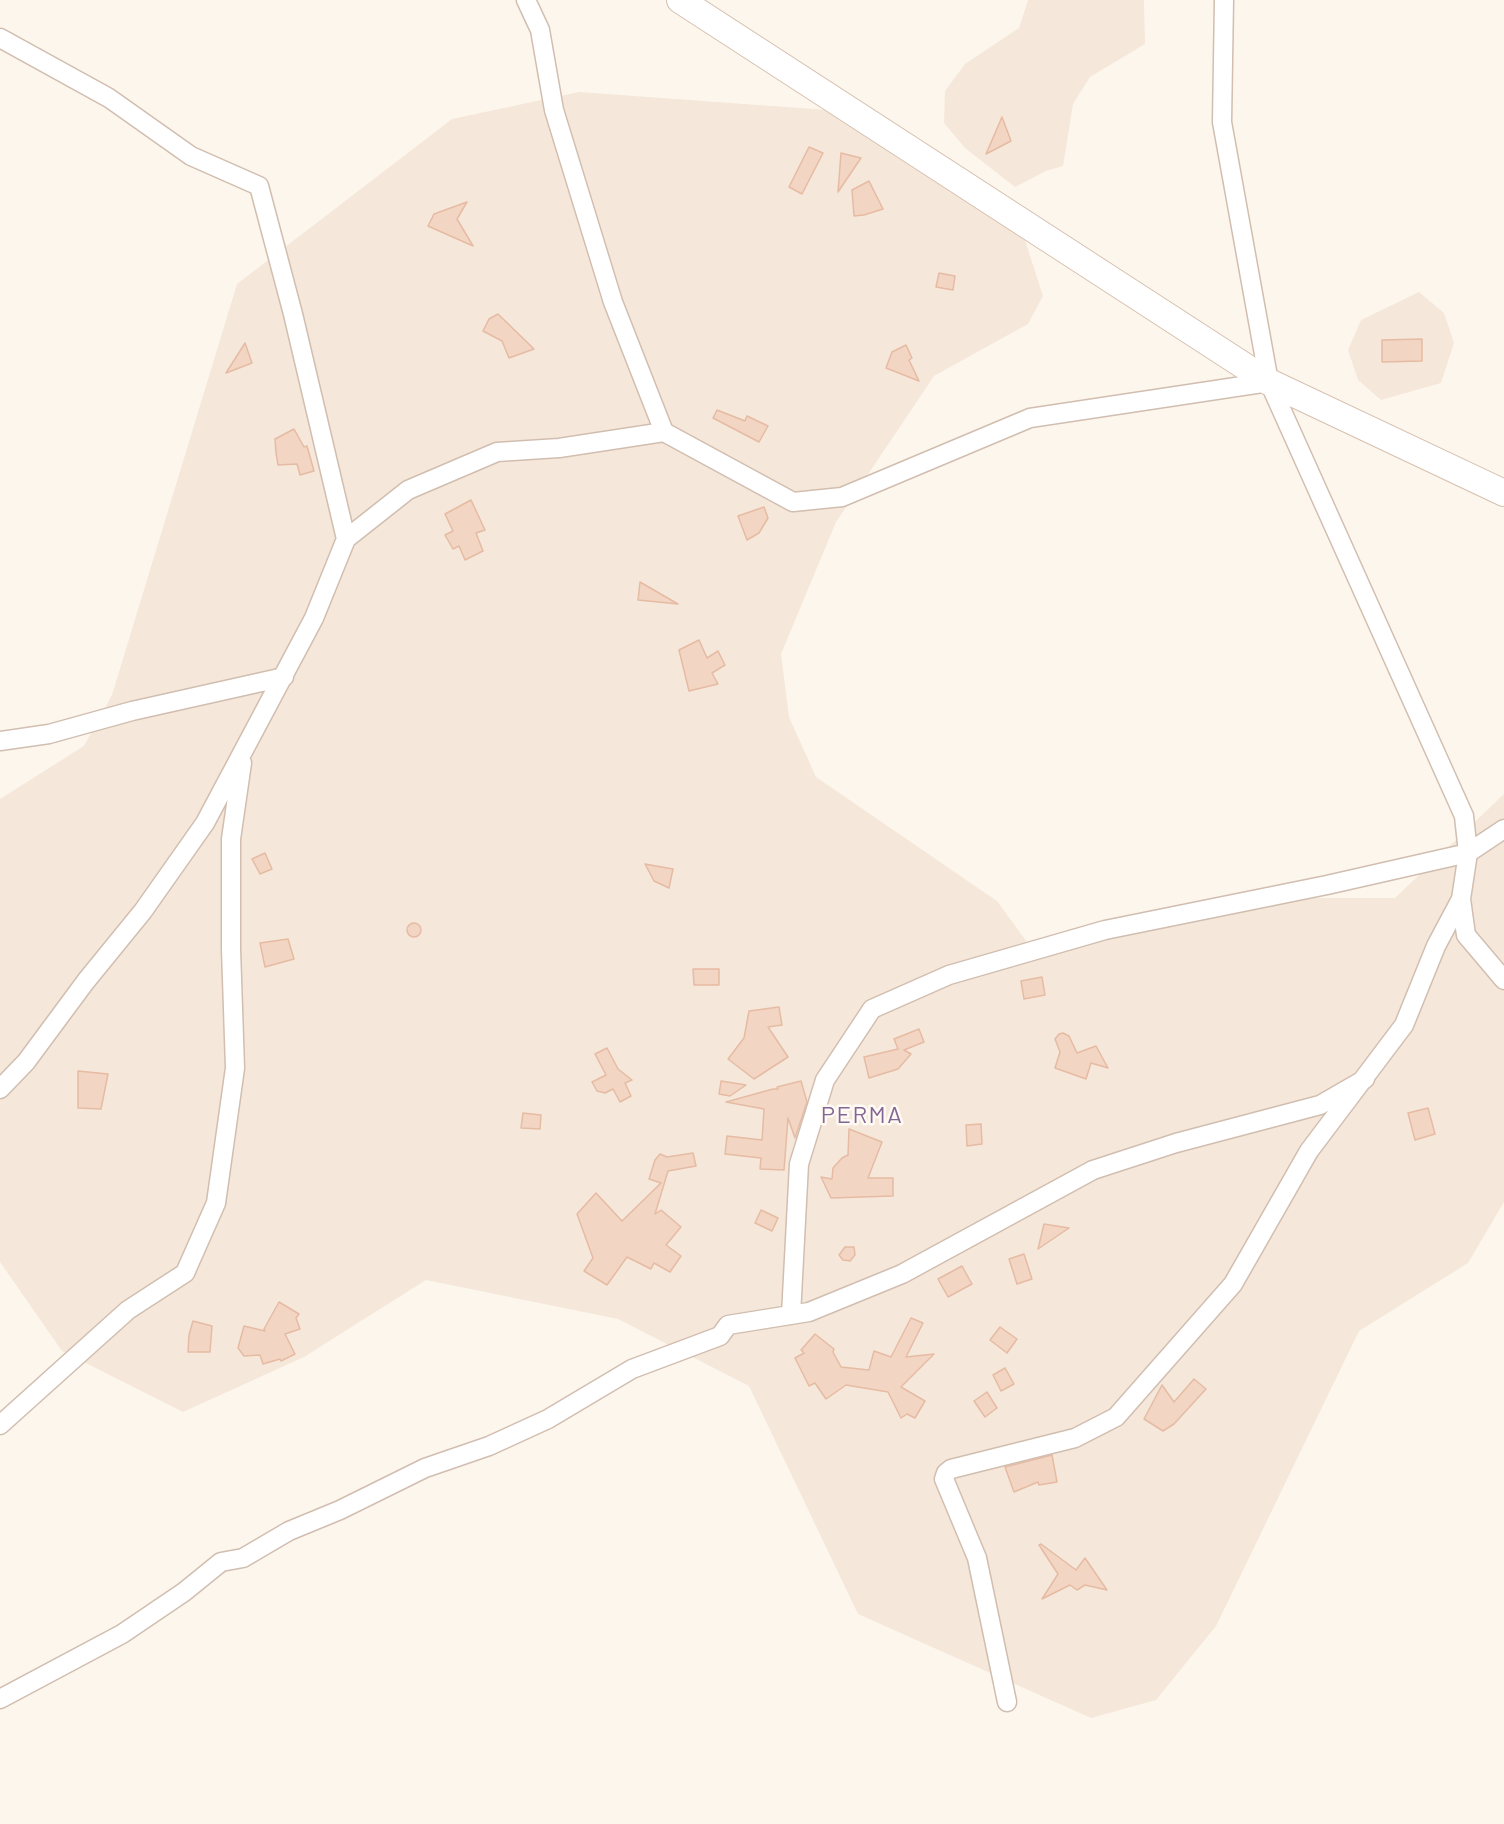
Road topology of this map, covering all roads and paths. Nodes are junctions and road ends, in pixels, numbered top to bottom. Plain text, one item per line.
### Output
1 (526, 0) edge
2 (680, 0) edge
3 (1224, 0) edge
4 (0, 38) edge
5 (1269, 382) junction
6 (664, 432) junction
7 (1504, 494) edge
8 (346, 538) junction
9 (284, 677) junction
10 (0, 741) edge
11 (244, 752) junction
12 (1504, 829) edge
13 (1468, 853) junction
14 (1461, 899) junction
15 (1504, 981) edge
16 (1365, 1079) junction
17 (0, 1089) edge
18 (791, 1315) junction
19 (0, 1425) edge
20 (0, 1699) edge
21 (1007, 1702) dead end

1 - 6 street
2 - 5 street
3 - 5 street
4 - 8 street
5 - 6 street
5 - 7 street
5 - 13 street
6 - 8 street
8 - 9 street
9 - 10 street
9 - 11 street
11 - 17 street
11 - 19 street
12 - 13 street
13 - 14 street
13 - 18 street
14 - 15 street
14 - 16 street
16 - 18 street
16 - 21 street
18 - 20 street

